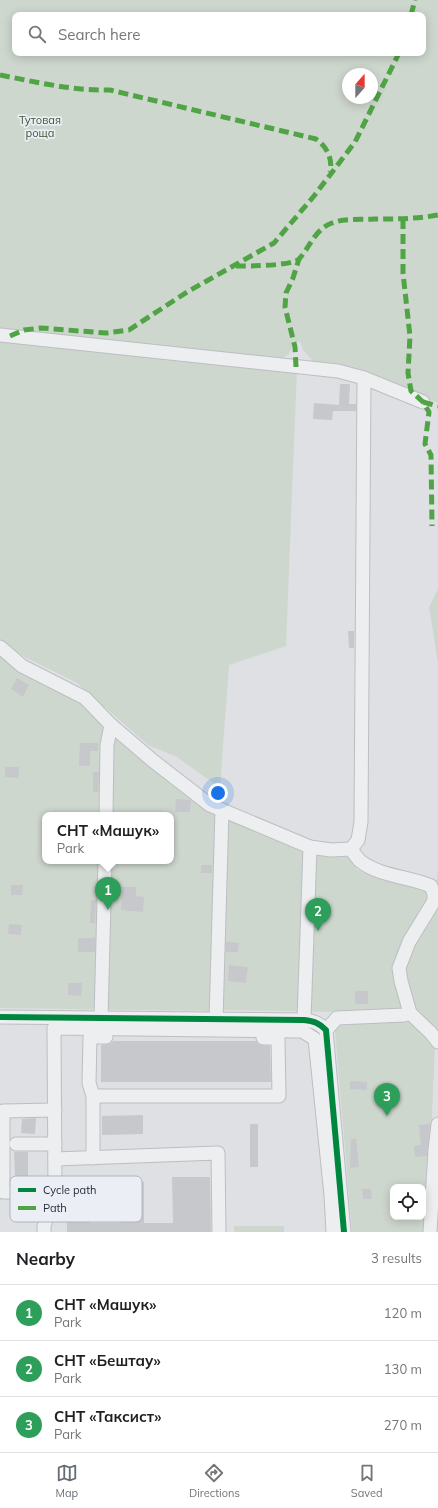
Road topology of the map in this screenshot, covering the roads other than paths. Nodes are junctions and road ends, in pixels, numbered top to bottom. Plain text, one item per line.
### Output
1 (0, 335) edge
2 (364, 378) junction
3 (423, 402) dead end
4 (0, 647) edge
5 (111, 725) junction
6 (222, 810) junction
7 (106, 812) edge
8 (310, 848) junction
9 (351, 849) junction
10 (105, 864) edge
11 (410, 1013) junction
12 (0, 1017) edge
13 (101, 1019) junction
14 (216, 1020) junction
15 (304, 1020) junction
16 (326, 1030) junction
17 (438, 1042) edge
18 (93, 1096) junction
19 (55, 1110) junction
20 (438, 1124) edge
21 (16, 1144) dead end
22 (55, 1144) junction
23 (93, 1158) junction
24 (55, 1159) junction
25 (55, 1176) edge
26 (10, 1192) edge
27 (45, 1222) edge
28 (44, 1232) edge
29 (219, 1232) edge
30 (333, 1232) edge
31 (344, 1232) edge
32 (430, 1232) edge

1 - 2 street
2 - 3 street
2 - 9 street
4 - 5 street
5 - 6 street
5 - 7 street
6 - 8 street
6 - 14 street
8 - 9 street
8 - 15 street
9 - 11 street
10 - 13 street
11 - 16 street
11 - 17 street
12 - 13 street
13 - 14 street
14 - 15 street
15 - 16 street
16 - 31 street
18 - 18 street
18 - 23 street
19 - 22 street
19 - 26 street
19 - 30 street
20 - 32 street
21 - 22 street
22 - 24 street
23 - 24 street
23 - 29 street
24 - 25 street
27 - 28 street

